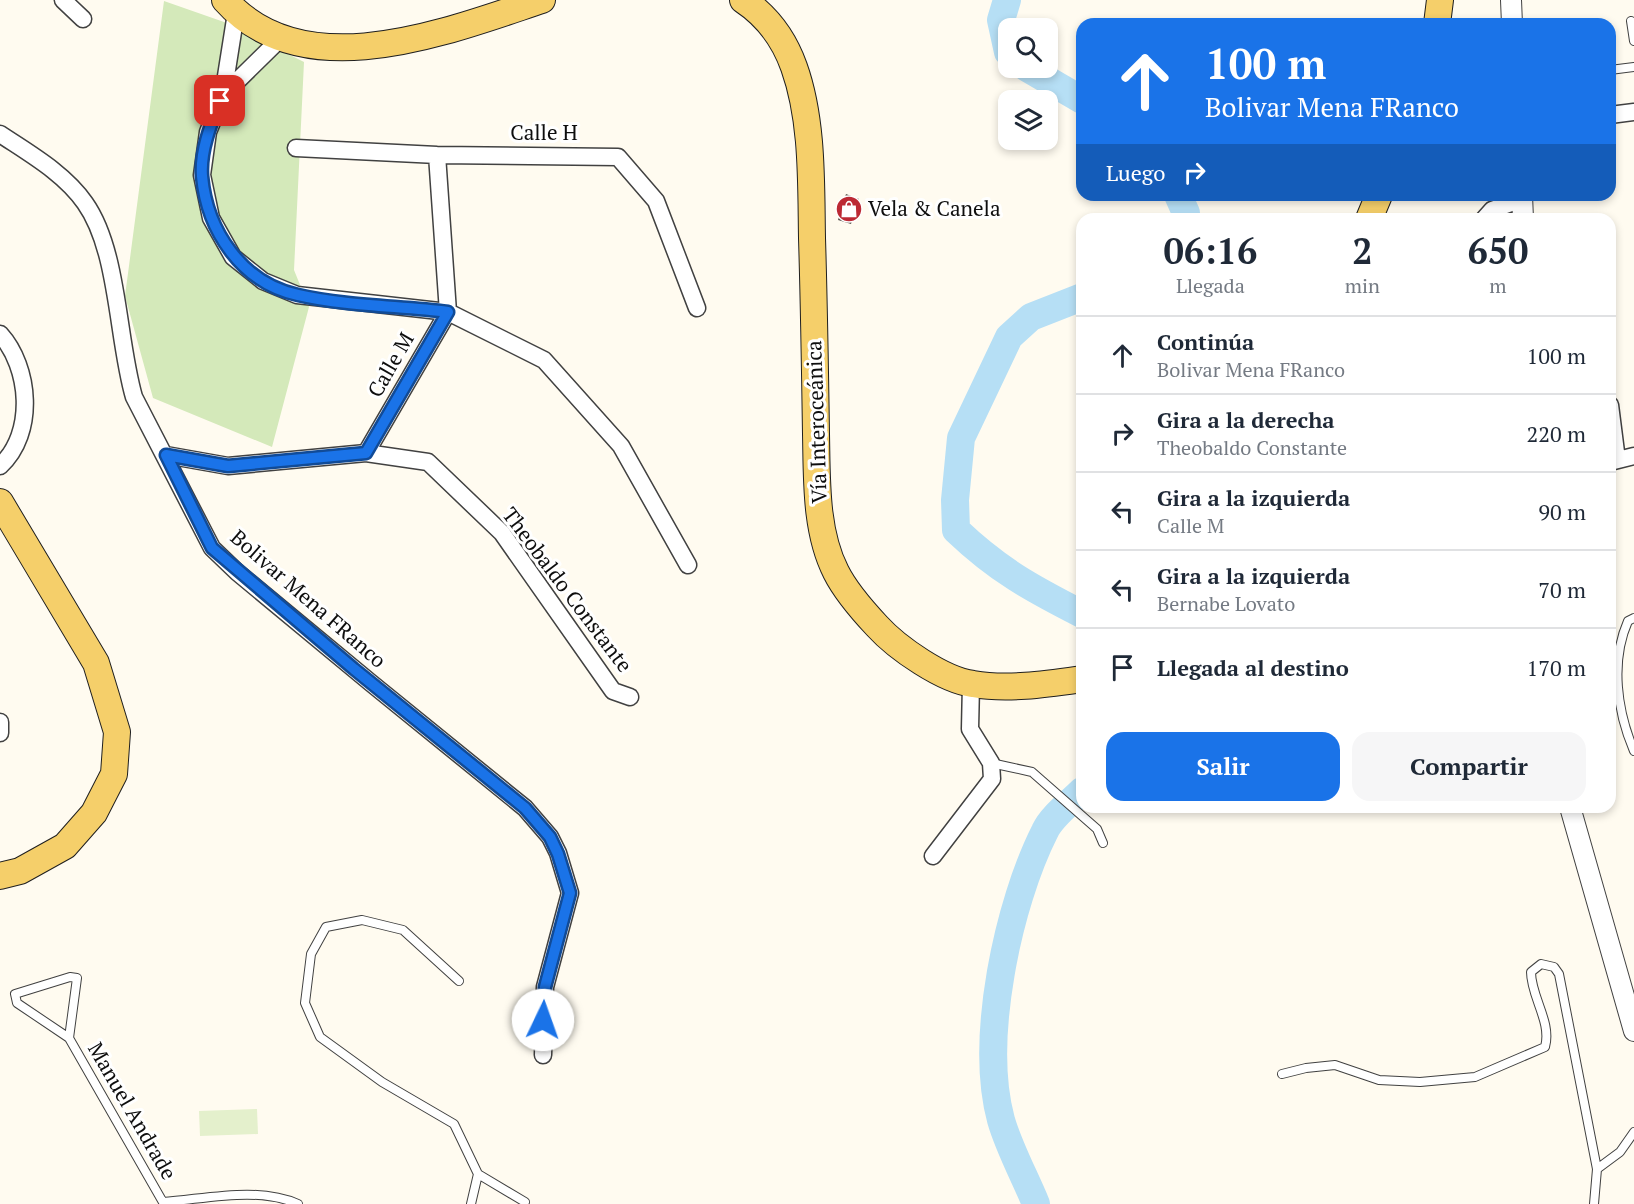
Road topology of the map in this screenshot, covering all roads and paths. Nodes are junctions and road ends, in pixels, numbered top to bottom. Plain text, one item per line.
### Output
1 (63, 0) edge
2 (542, 0) edge
3 (743, 0) edge
4 (1440, 0) edge
5 (1511, 0) edge
6 (234, 4) edge
7 (1438, 18) edge
8 (1512, 18) edge
9 (83, 19) dead end
10 (1631, 21) dead end
11 (281, 38) junction
12 (1634, 41) edge
13 (354, 46) junction
14 (1634, 67) edge
15 (1616, 69) edge
16 (223, 95) junction
17 (1634, 111) edge
18 (1616, 115) edge
19 (0, 134) edge
20 (296, 148) dead end
21 (437, 155) junction
22 (1522, 204) edge
23 (1489, 213) edge
24 (697, 308) dead end
25 (448, 312) junction
26 (0, 333) edge
27 (366, 453) junction
28 (166, 455) junction
29 (1634, 456) edge
30 (1616, 460) edge
31 (2, 464) edge
32 (0, 502) edge
33 (688, 565) dead end
34 (1634, 618) edge
35 (1076, 680) edge
36 (971, 684) junction
37 (630, 697) dead end
38 (0, 722) edge
39 (0, 733) edge
40 (1634, 751) edge
41 (991, 763) junction
42 (1076, 811) edge
43 (1079, 813) edge
44 (1572, 813) edge
45 (1103, 843) dead end
46 (933, 855) dead end
47 (0, 876) edge
48 (459, 981) dead end
49 (1634, 1031) edge
50 (69, 1038) junction
51 (543, 1055) dead end
52 (1282, 1074) dead end
53 (1633, 1134) edge
54 (1597, 1169) junction
55 (478, 1174) junction
56 (164, 1203) edge
57 (525, 1203) edge
58 (298, 1204) edge
59 (471, 1204) edge
60 (1594, 1204) edge

1 - 9 street
2 - 13 main road
3 - 36 main road, Vía Interoceánica
4 - 7 main road
5 - 8 street
6 - 11 main road
6 - 13 main road
6 - 16 street
10 - 12 lane
11 - 13 main road
11 - 16 street
14 - 15 lane
16 - 25 street
17 - 18 street
19 - 28 street, Bolivar Mena FRanco
20 - 21 street, Calle H
21 - 24 street, Calle H
21 - 25 street
22 - 23 street
25 - 27 street, Calle M
25 - 33 street
26 - 31 street
27 - 28 street, Theobaldo Constante
27 - 37 street, Theobaldo Constante
28 - 51 street, Bolivar Mena FRanco
29 - 30 street
32 - 47 main road
34 - 40 lane
35 - 36 main road, Vía Interoceánica
36 - 41 street
38 - 39 street
41 - 42 lane
41 - 46 street
43 - 45 lane
44 - 49 street
48 - 55 lane
50 - 50 lane
50 - 56 lane, Manuel Andrade
52 - 54 lane
53 - 54 lane
54 - 60 lane
55 - 57 lane
55 - 59 lane
56 - 58 lane

